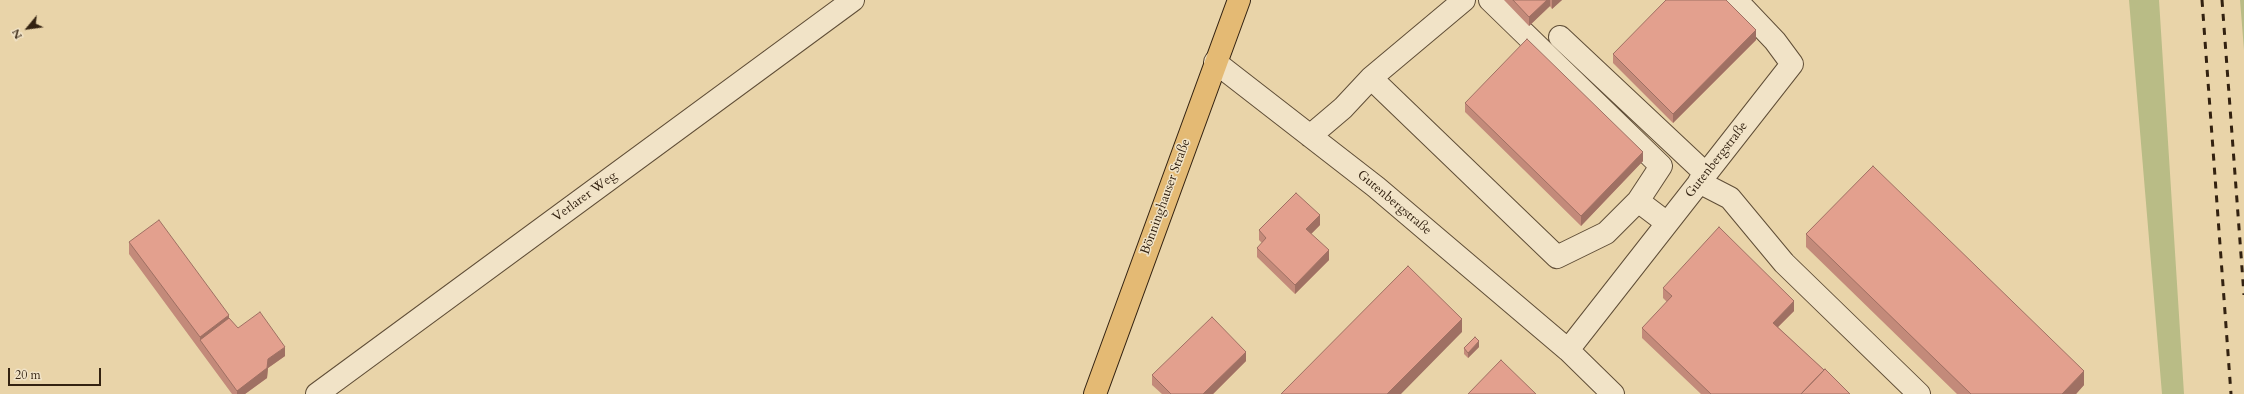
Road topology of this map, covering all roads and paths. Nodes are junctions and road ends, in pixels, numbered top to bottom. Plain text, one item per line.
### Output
1 (853, 0) edge
2 (1239, 0) edge
3 (1464, 0) edge
4 (1490, 0) edge
5 (1736, 0) edge
6 (1560, 36) dead end
7 (1215, 62) junction
8 (1371, 78) junction
9 (1310, 136) junction
10 (1702, 178) junction
11 (1638, 201) junction
12 (1667, 223) junction
13 (1568, 350) junction
14 (317, 394) edge
15 (1095, 394) edge
16 (1613, 394) edge
17 (1919, 394) edge

1 - 14 street, Verlarer Weg
2 - 7 main road, Bönninghauser Straße
3 - 8 street
4 - 11 street
5 - 10 street, Gutenbergstraße
6 - 10 street
7 - 9 street, Gutenbergstraße
7 - 15 main road, Bönninghauser Straße
8 - 9 street
8 - 11 street
9 - 13 street, Gutenbergstraße
10 - 12 street, Gutenbergstraße
10 - 17 street
11 - 12 street
12 - 13 street, Gutenbergstraße
13 - 16 street, Gutenbergstraße

